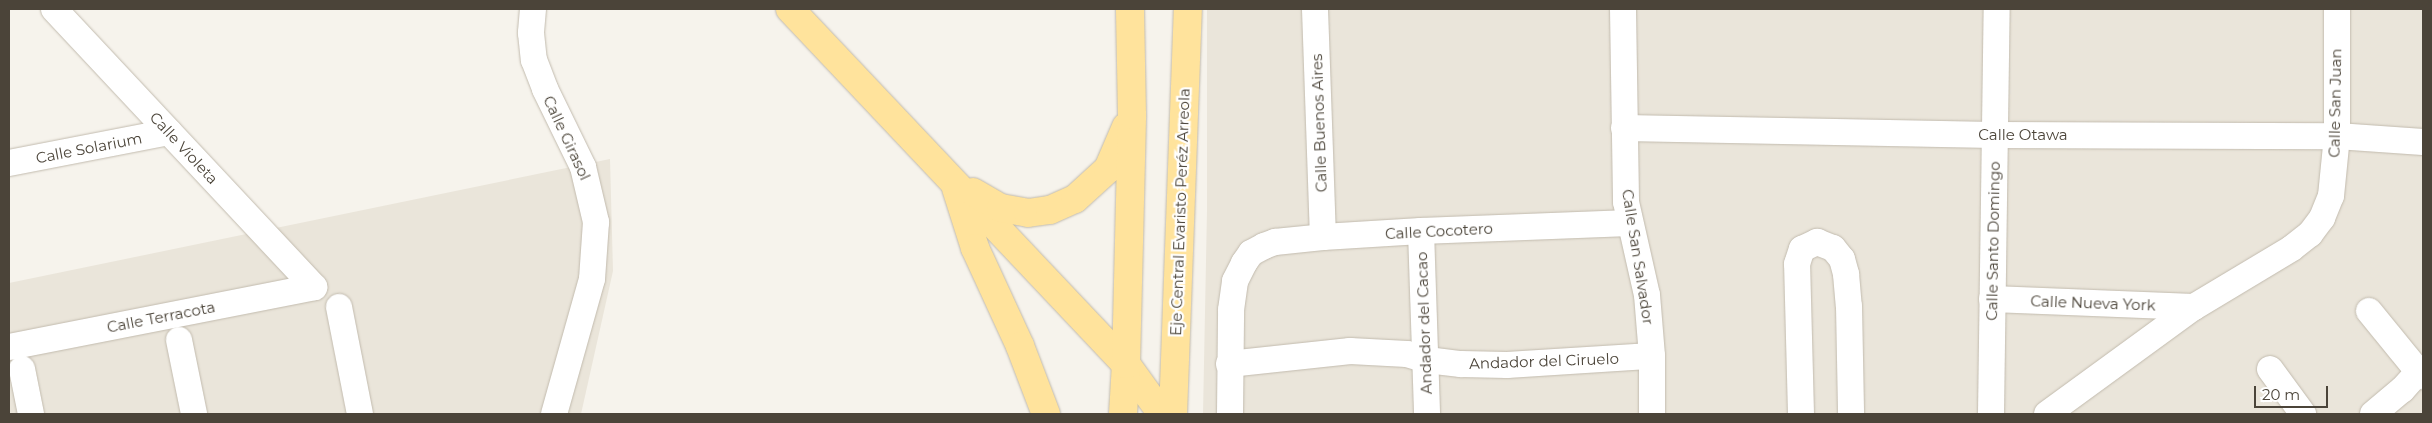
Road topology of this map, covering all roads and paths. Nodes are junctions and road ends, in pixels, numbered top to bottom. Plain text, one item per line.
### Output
1 (54, 9) edge
2 (533, 9) edge
3 (790, 9) edge
4 (1130, 9) edge
5 (1188, 9) edge
6 (1315, 9) edge
7 (1623, 9) edge
8 (1997, 9) edge
9 (2337, 9) edge
10 (1132, 115) junction
11 (1624, 128) junction
12 (169, 132) junction
13 (1994, 135) junction
14 (2336, 136) junction
15 (2423, 142) edge
16 (9, 163) edge
17 (953, 180) junction
18 (2331, 196) joint
19 (1630, 223) junction
20 (1421, 231) junction
21 (1323, 237) junction
22 (314, 287) joint
23 (1992, 299) junction
24 (339, 307) dead end
25 (2194, 307) junction
26 (2369, 311) dead end
27 (179, 340) dead end
28 (9, 347) edge
29 (1652, 356) junction
30 (1427, 360) junction
31 (1126, 364) junction
32 (1229, 364) junction
33 (22, 369) dead end
34 (2270, 369) dead end
35 (2421, 374) edge
36 (31, 414) edge
37 (194, 414) edge
38 (360, 414) edge
39 (554, 414) edge
40 (1046, 414) edge
41 (1123, 414) edge
42 (1162, 414) edge
43 (1173, 414) edge
44 (1230, 414) edge
45 (1427, 414) edge
46 (1652, 414) edge
47 (1800, 414) edge
48 (1852, 414) edge
49 (1991, 414) edge
50 (2047, 414) edge
51 (2303, 414) edge
52 (2373, 414) edge
53 (2400, 414) edge

1 - 12 street, Calle Violeta
2 - 39 street, Calle Girasol
3 - 17 main road
4 - 10 main road
5 - 43 main road, Eje Central Evaristo Peréz Arreola
6 - 21 street, Calle Buenos Aires
7 - 11 street, Calle San Salvador
8 - 13 street, Calle Santo Domingo
9 - 14 street, Calle San Juan
10 - 17 main road
10 - 31 main road
11 - 13 street, Calle Otawa
11 - 19 street, Calle San Salvador
12 - 16 street, Calle Solarium
12 - 22 street, Calle Violeta
13 - 14 street, Calle Otawa
13 - 23 street, Calle Santo Domingo
14 - 15 street, Calle Otawa
14 - 18 street, Calle San Juan
17 - 31 main road
17 - 40 main road
18 - 25 street, Calle Nueva York
19 - 20 street, Calle Cocotero
19 - 29 street, Calle San Salvador
20 - 21 street, Calle Cocotero
20 - 30 street, Andador del Cacao
21 - 32 street, Calle Cocotero
22 - 28 street, Calle Terracota
23 - 25 street, Calle Nueva York
23 - 49 street, Calle Santo Domingo
24 - 38 street
25 - 50 street, Calle Nueva York
26 - 35 street
27 - 37 street
29 - 30 street, Andador del Ciruelo
29 - 46 street, Calle San Salvador
30 - 32 street, Andador del Ciruelo
30 - 45 street, Andador del Cacao
31 - 41 main road
31 - 42 main road
32 - 44 street
33 - 36 street
34 - 51 street
35 - 52 street
35 - 53 street
47 - 48 street

